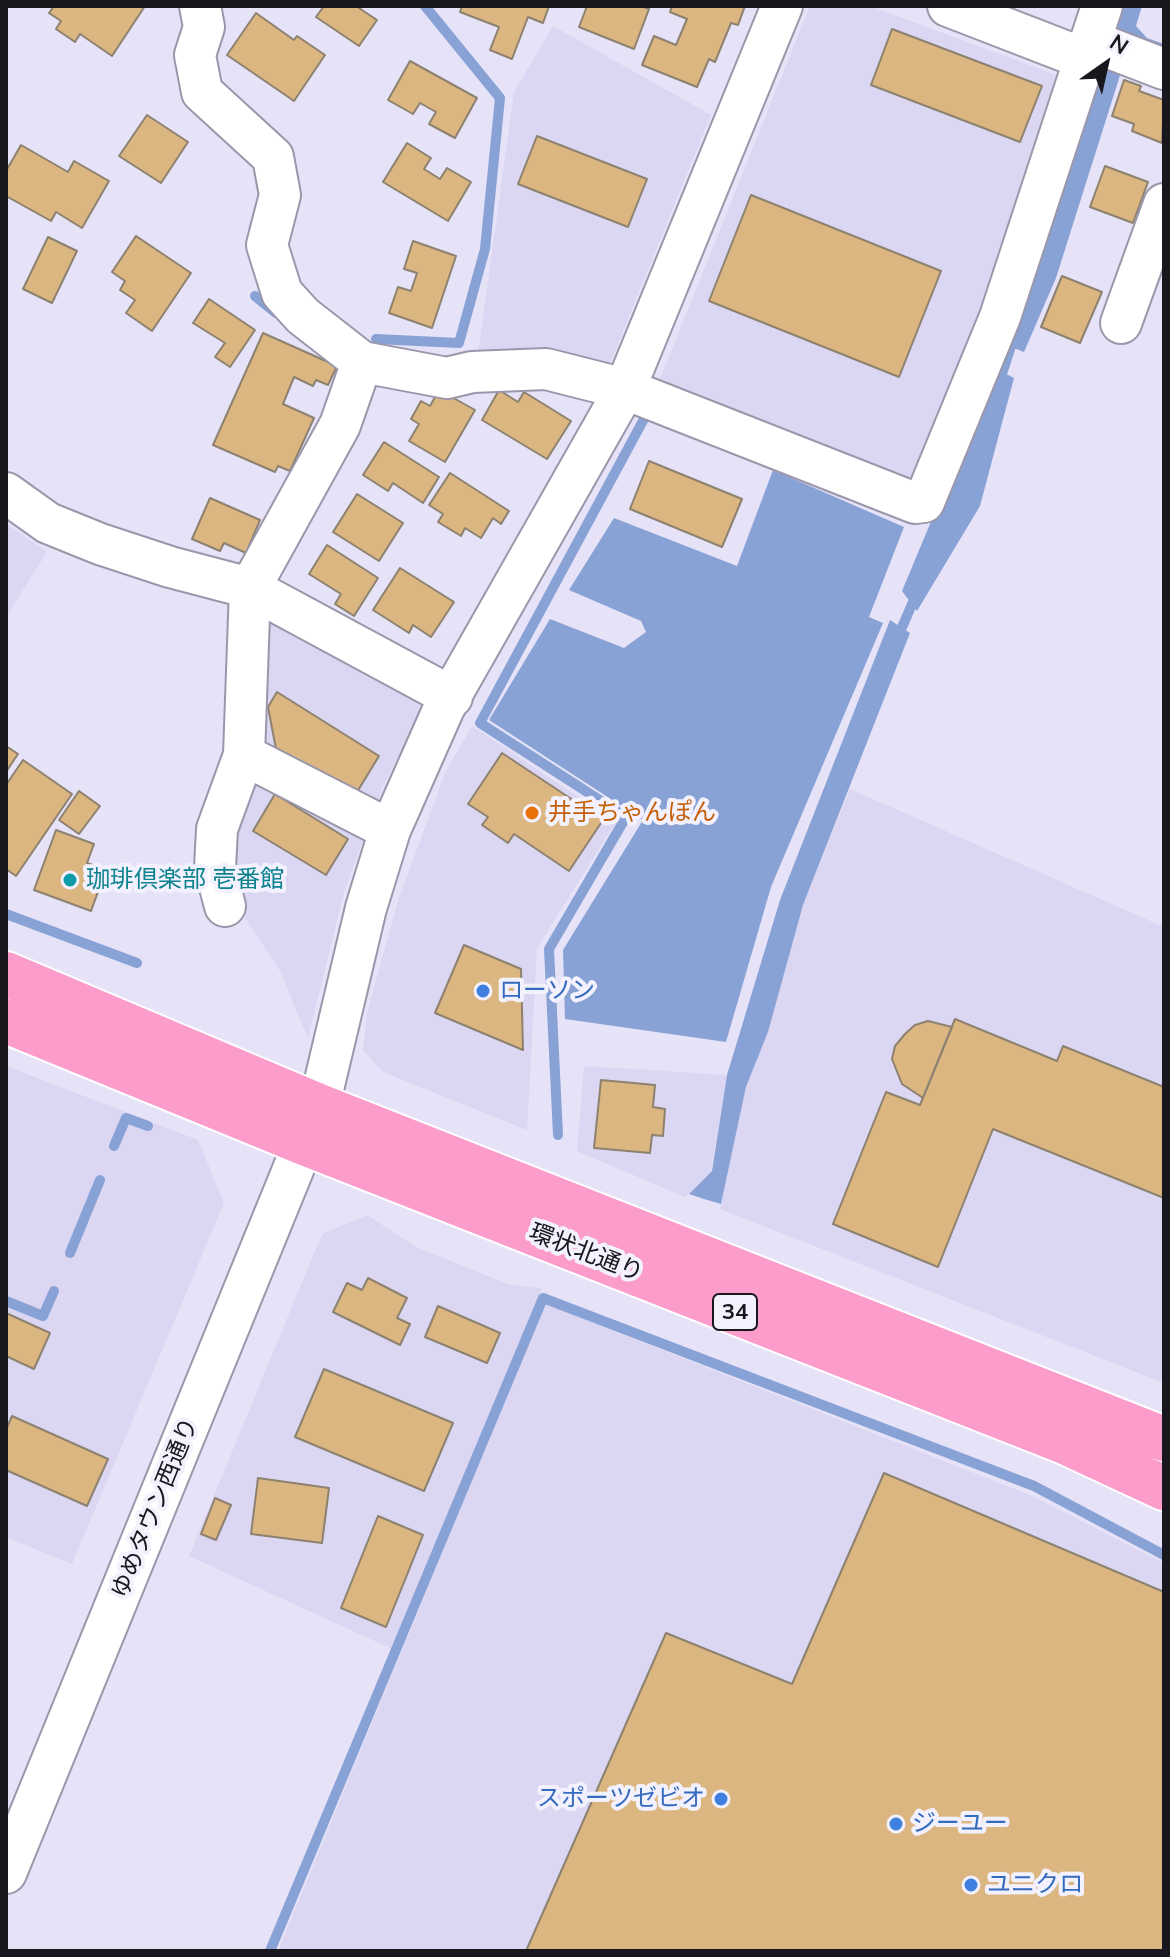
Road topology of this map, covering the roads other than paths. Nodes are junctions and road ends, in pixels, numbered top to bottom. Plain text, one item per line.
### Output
1 (200, 6) edge
2 (782, 6) edge
3 (948, 6) edge
4 (1093, 35) edge
5 (1148, 63) edge
6 (1164, 204) edge
7 (1121, 323) dead end
8 (362, 362) junction
9 (625, 389) junction
10 (6, 493) edge
11 (250, 588) junction
12 (452, 697) junction
13 (244, 755) junction
14 (390, 830) junction
15 (225, 906) dead end
16 (6, 974) edge
17 (6, 1021) edge
18 (312, 1124) junction
19 (1164, 1439) edge
20 (1164, 1488) edge
21 (14, 1831) edge
22 (6, 1873) edge

1 - 8 street
2 - 9 street, ゆめタウン西通り
3 - 4 street
4 - 5 street
4 - 9 street
6 - 7 street
8 - 9 street
8 - 11 street
9 - 12 street, ゆめタウン西通り
10 - 11 street
11 - 12 street
11 - 13 street
12 - 14 street, ゆめタウン西通り
13 - 14 street
13 - 15 street
14 - 18 street, ゆめタウン西通り
16 - 18 highway, 環状北通り / 34
17 - 18 highway, 環状北通り / 34
18 - 19 highway, 環状北通り / 34
18 - 20 highway, 環状北通り / 34
18 - 21 street, ゆめタウン西通り
21 - 22 street, ゆめタウン西通り

